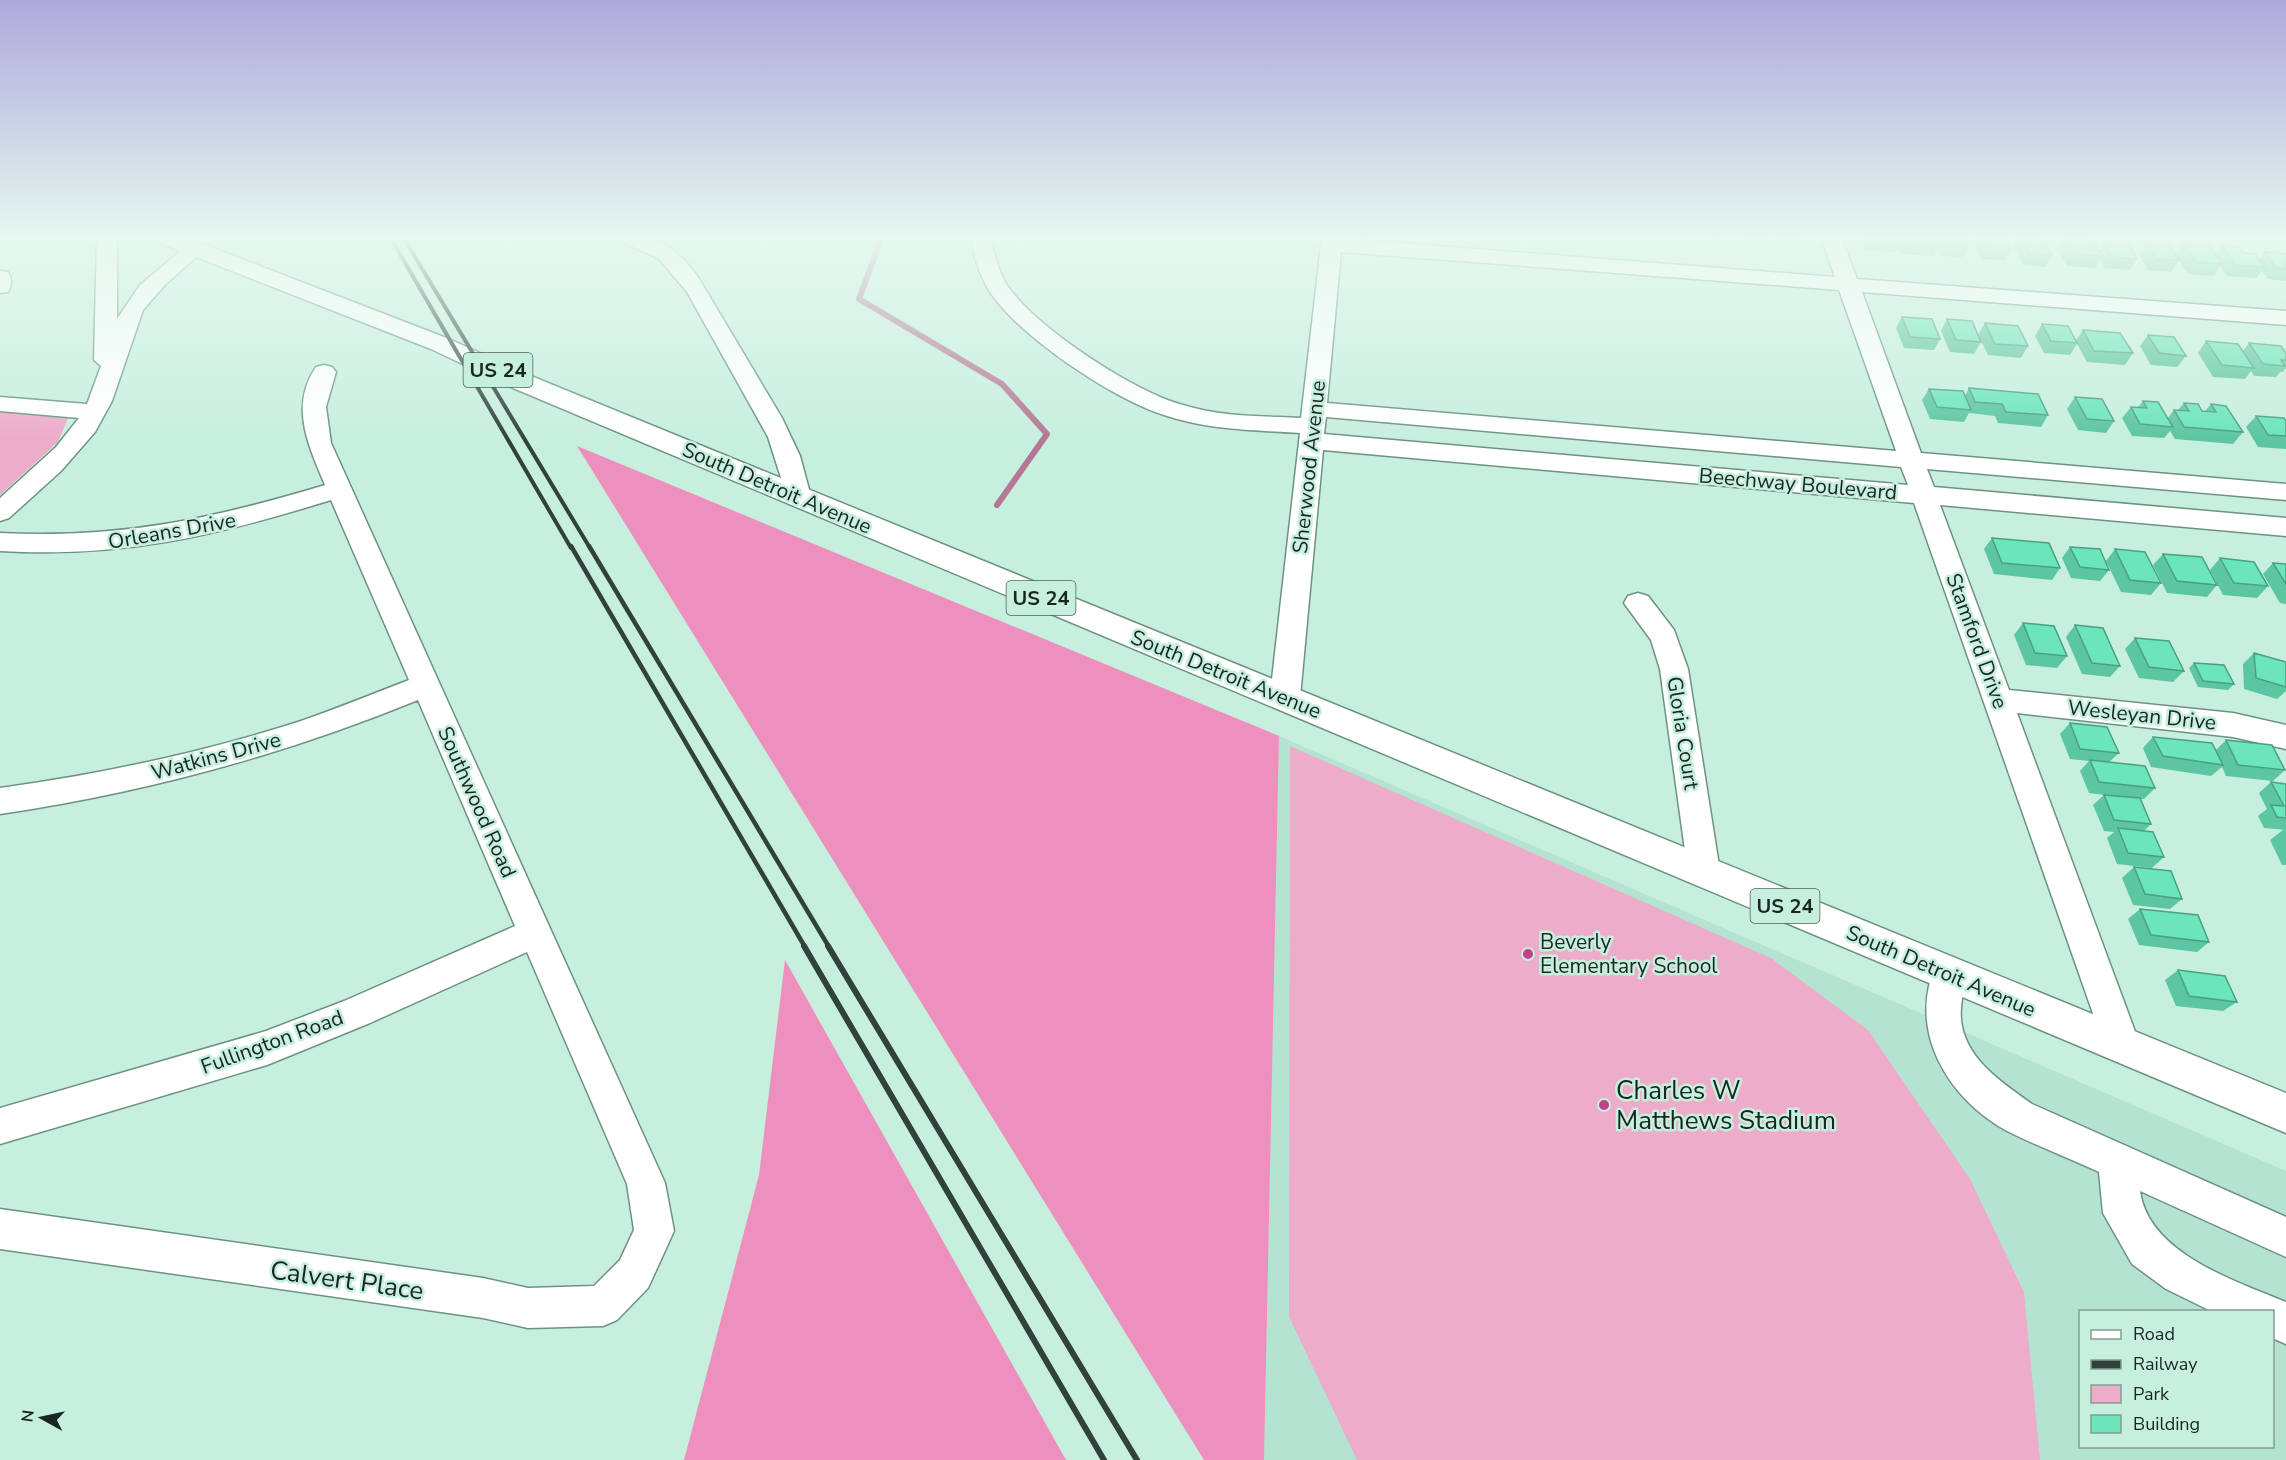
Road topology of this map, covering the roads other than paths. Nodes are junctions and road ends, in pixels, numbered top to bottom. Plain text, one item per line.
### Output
1 (105, 305) edge
2 (113, 305) edge
3 (136, 305) edge
4 (341, 305) edge
5 (705, 305) edge
6 (1012, 305) edge
7 (1325, 305) edge
8 (1855, 305) edge
9 (2115, 305) edge
10 (2286, 318) edge
11 (105, 320) junction
12 (324, 372) dead end
13 (100, 402) junction
14 (0, 404) edge
15 (1313, 425) junction
16 (1911, 460) junction
17 (340, 489) junction
18 (2286, 492) edge
19 (1925, 495) junction
20 (798, 496) junction
21 (0, 512) edge
22 (2286, 527) edge
23 (0, 542) edge
24 (1638, 603) dead end
25 (426, 685) junction
26 (1285, 697) junction
27 (1997, 700) junction
28 (2286, 737) edge
29 (0, 801) edge
30 (1704, 872) junction
31 (534, 933) junction
32 (1949, 974) junction
33 (2122, 1046) junction
34 (2286, 1113) edge
35 (0, 1126) edge
36 (2117, 1161) junction
37 (0, 1229) edge
38 (654, 1231) joint
39 (2286, 1236) edge
40 (2258, 1310) edge

1 - 11 street
2 - 11 street
3 - 13 street
4 - 20 main road, South Detroit Avenue / US 24
5 - 20 street
6 - 15 street
7 - 15 street, Sherwood Avenue
8 - 16 street, Stamford Drive
9 - 10 street
11 - 13 street
12 - 17 street, Southwood Road
13 - 14 street
13 - 21 street
15 - 16 street, Beechway Boulevard
15 - 19 street, Beechway Boulevard
15 - 26 street, Sherwood Avenue
16 - 18 street, Beechway Boulevard
16 - 19 street, Stamford Drive
17 - 23 street, Orleans Drive
17 - 25 street, Southwood Road
19 - 22 street, Beechway Boulevard
19 - 27 street, Stamford Drive
20 - 26 main road, South Detroit Avenue / US 24
24 - 30 street, Gloria Court
25 - 29 street, Watkins Drive
25 - 31 street, Southwood Road
26 - 30 main road, South Detroit Avenue / US 24
27 - 28 street, Wesleyan Drive
27 - 33 street, Stamford Drive
30 - 32 main road, South Detroit Avenue / US 24
31 - 35 street, Fullington Road
31 - 38 street, Southwood Road
32 - 33 main road, South Detroit Avenue / US 24
32 - 36 street
33 - 34 main road, South Detroit Avenue / US 24
36 - 39 street
36 - 40 street
37 - 38 street, Calvert Place

